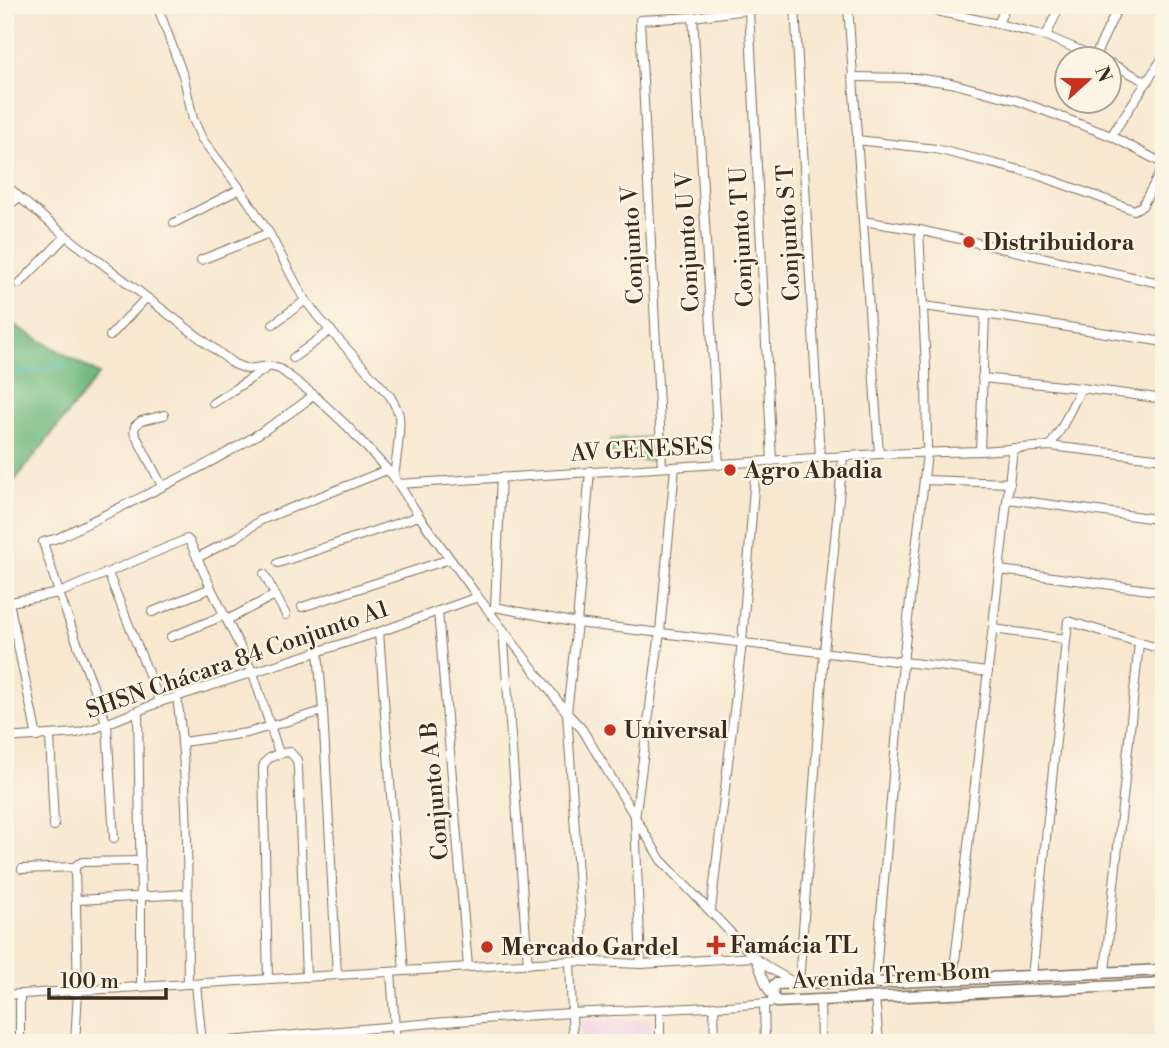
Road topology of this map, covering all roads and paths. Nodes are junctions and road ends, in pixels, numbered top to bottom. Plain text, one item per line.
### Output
1 (156, 5) edge
2 (786, 5) edge
3 (795, 5) edge
4 (848, 5) edge
5 (908, 5) edge
6 (1006, 5) edge
7 (1060, 5) edge
8 (1119, 5) edge
9 (945, 9) edge
10 (749, 10) junction
11 (693, 17) junction
12 (998, 24) junction
13 (1046, 36) junction
14 (1070, 46) edge
15 (1104, 46) edge
16 (1164, 56) edge
17 (1124, 70) edge
18 (852, 77) junction
19 (1147, 82) junction
20 (1111, 136) junction
21 (857, 140) junction
22 (1164, 165) edge
23 (5, 184) edge
24 (240, 189) junction
25 (19, 197) junction
26 (5, 209) edge
27 (863, 221) junction
28 (174, 223) dead end
29 (919, 230) junction
30 (269, 233) junction
31 (66, 236) junction
32 (201, 260) dead end
33 (19, 284) dead end
34 (1164, 284) edge
35 (146, 298) junction
36 (306, 300) junction
37 (923, 306) junction
38 (985, 314) junction
39 (273, 324) dead end
40 (331, 330) junction
41 (110, 337) dead end
42 (1164, 342) edge
43 (293, 358) dead end
44 (269, 366) junction
45 (982, 378) junction
46 (1081, 388) junction
47 (314, 395) junction
48 (1164, 399) edge
49 (213, 403) dead end
50 (164, 415) dead end
51 (1050, 446) junction
52 (1013, 448) junction
53 (980, 451) junction
54 (927, 453) junction
55 (879, 454) junction
56 (843, 457) junction
57 (820, 458) junction
58 (1164, 459) edge
59 (772, 461) junction
60 (756, 462) junction
61 (719, 465) junction
62 (662, 467) junction
63 (675, 467) junction
64 (387, 470) junction
65 (590, 471) junction
66 (501, 477) junction
67 (924, 480) junction
68 (396, 481) junction
69 (1010, 483) junction
70 (162, 486) junction
71 (1008, 499) junction
72 (419, 516) junction
73 (1164, 520) edge
74 (197, 558) junction
75 (450, 559) junction
76 (278, 563) dead end
77 (1000, 570) junction
78 (108, 573) junction
79 (264, 574) dead end
80 (211, 588) junction
81 (1164, 592) edge
82 (59, 593) junction
83 (275, 594) junction
84 (478, 597) junction
85 (7, 603) edge
86 (302, 607) dead end
87 (492, 609) junction
88 (438, 611) junction
89 (152, 612) dead end
90 (286, 615) dead end
91 (226, 618) junction
92 (578, 623) junction
93 (503, 629) junction
94 (993, 629) junction
95 (379, 632) junction
96 (660, 632) junction
97 (171, 637) dead end
98 (1066, 639) junction
99 (742, 642) junction
100 (1139, 643) junction
101 (1164, 650) edge
102 (318, 651) junction
103 (824, 652) junction
104 (903, 662) junction
105 (988, 672) junction
106 (253, 673) junction
107 (177, 697) junction
108 (160, 702) junction
109 (323, 711) junction
110 (138, 712) junction
111 (568, 713) junction
112 (107, 725) junction
113 (271, 725) junction
114 (50, 735) junction
115 (37, 737) junction
116 (5, 738) edge
117 (183, 742) junction
118 (279, 753) junction
119 (635, 819) junction
120 (54, 826) dead end
121 (114, 838) dead end
122 (141, 861) junction
123 (75, 867) junction
124 (22, 869) dead end
125 (187, 894) junction
126 (141, 897) junction
127 (77, 901) junction
128 (710, 910) junction
129 (754, 957) junction
130 (569, 961) junction
131 (584, 961) junction
132 (528, 964) junction
133 (641, 964) junction
134 (468, 967) junction
135 (1164, 970) edge
136 (404, 971) junction
137 (391, 972) junction
138 (1105, 972) junction
139 (337, 975) junction
140 (306, 977) junction
141 (1032, 977) junction
142 (268, 979) junction
143 (953, 979) junction
144 (797, 983) junction
145 (875, 983) junction
146 (192, 984) junction
147 (1164, 984) edge
148 (141, 987) junction
149 (78, 991) junction
150 (5, 995) edge
151 (20, 995) junction
152 (876, 997) junction
153 (820, 999) junction
154 (772, 1001) junction
155 (713, 1006) junction
156 (660, 1010) junction
157 (572, 1013) junction
158 (394, 1026) junction
159 (20, 1043) edge
160 (75, 1043) edge
161 (204, 1043) edge
162 (396, 1043) edge
163 (573, 1043) edge
164 (660, 1043) edge
165 (715, 1043) edge
166 (765, 1043) edge
167 (821, 1043) edge
168 (879, 1043) edge

1 - 24 street
2 - 10 street
3 - 57 street, Conjunto S T
4 - 18 street
5 - 9 street
6 - 12 street
7 - 13 street
8 - 15 street
9 - 12 street
10 - 11 street
10 - 59 street, Conjunto T U
11 - 61 street, Conjunto U V
11 - 62 street, Conjunto V
12 - 13 street
13 - 14 street
16 - 19 street
17 - 19 street
18 - 20 street
18 - 21 street
19 - 20 street
20 - 22 street
21 - 22 street
21 - 27 street
23 - 25 street
24 - 28 street
24 - 30 street
25 - 26 street
25 - 31 street
27 - 29 street
27 - 55 street
29 - 34 street
29 - 37 street
30 - 32 street
30 - 36 street
31 - 33 street
31 - 35 street
35 - 41 street
35 - 44 street
36 - 39 street
36 - 40 street
37 - 38 street
37 - 54 street
38 - 42 street
38 - 45 street
40 - 43 street
40 - 68 street
44 - 47 street
44 - 49 street
45 - 46 street
45 - 53 street
46 - 48 street
46 - 51 street
47 - 64 street
47 - 70 street
50 - 70 street
51 - 52 street, AV GENESES
51 - 58 street, AV GENESES
52 - 53 street, AV GENESES
52 - 69 street
53 - 54 street, AV GENESES
54 - 55 street, AV GENESES
54 - 67 street
55 - 56 street, AV GENESES
56 - 57 street, AV GENESES
56 - 103 street
57 - 59 street, AV GENESES
59 - 60 street, AV GENESES
60 - 61 street, AV GENESES
60 - 99 street
61 - 63 street, AV GENESES
62 - 63 street, AV GENESES
62 - 65 street, AV GENESES
63 - 96 street
64 - 68 street
64 - 74 street
65 - 66 street, AV GENESES
65 - 92 street
66 - 68 street, AV GENESES
66 - 87 street
67 - 69 street
67 - 104 street
68 - 72 street
69 - 71 street
70 - 82 street
71 - 73 street
71 - 77 street
72 - 75 street
72 - 76 street
74 - 78 street
74 - 80 street
75 - 84 street
75 - 86 street
77 - 81 street
77 - 94 street
78 - 82 street
78 - 108 street
79 - 83 street
80 - 89 street
80 - 91 street
82 - 85 street
82 - 112 street
83 - 90 street
83 - 91 street
84 - 87 street
84 - 88 street, SHSN Chácara 84 Conjunto A1
85 - 115 street
87 - 92 street
87 - 93 street
88 - 95 street, SHSN Chácara 84 Conjunto A1
88 - 134 street, Conjunto A B
91 - 97 street
91 - 106 street
92 - 96 street
92 - 111 street
93 - 111 street
93 - 132 street
94 - 98 street
94 - 105 street
95 - 102 street, SHSN Chácara 84 Conjunto A1
95 - 136 street
96 - 99 street
96 - 119 street
98 - 100 street
98 - 141 street
99 - 103 street
99 - 128 street
100 - 101 street
100 - 138 street
102 - 106 street, SHSN Chácara 84 Conjunto A1
102 - 109 street
103 - 104 street
103 - 144 street
104 - 105 street
104 - 145 street
105 - 143 street
106 - 107 street, SHSN Chácara 84 Conjunto A1
106 - 113 street
107 - 108 street, SHSN Chácara 84 Conjunto A1
107 - 117 street
108 - 110 street, SHSN Chácara 84 Conjunto A1
109 - 113 street
109 - 139 street
110 - 112 street, SHSN Chácara 84 Conjunto A1
110 - 122 street
111 - 119 street
111 - 131 street
112 - 114 street, SHSN Chácara 84 Conjunto A1
112 - 121 street
113 - 117 street
113 - 118 street
114 - 115 street, SHSN Chácara 84 Conjunto A1
114 - 120 street
115 - 116 street, SHSN Chácara 84 Conjunto A1
117 - 125 street
118 - 140 street
118 - 142 street
119 - 128 street
119 - 133 street
122 - 123 street
122 - 126 street
123 - 124 street
123 - 127 street
125 - 126 street
125 - 146 street
126 - 127 street
126 - 148 street
127 - 149 street
128 - 129 street
129 - 133 street
129 - 144 street
129 - 154 street
130 - 131 street
130 - 132 street
130 - 157 street
131 - 133 street
132 - 134 street
134 - 136 street
135 - 138 street, Avenida Trem Bom
136 - 137 street
137 - 139 street
137 - 158 street
138 - 141 street, Avenida Trem Bom
139 - 140 street
140 - 142 street
141 - 143 street, Avenida Trem Bom
142 - 146 street
143 - 145 street, Avenida Trem Bom
144 - 145 street, Avenida Trem Bom
144 - 154 street, Avenida Trem Bom
146 - 148 street
146 - 161 street
147 - 152 street, Avenida Trem Bom
148 - 149 street
149 - 151 street
149 - 160 street
150 - 151 street
151 - 159 street
152 - 153 street, Avenida Trem Bom
152 - 168 street
153 - 154 street, Avenida Trem Bom
153 - 167 street
154 - 155 street
154 - 166 street
155 - 156 street
155 - 165 street
156 - 157 street
156 - 164 street
157 - 158 street
157 - 163 street
158 - 161 street
158 - 162 street

